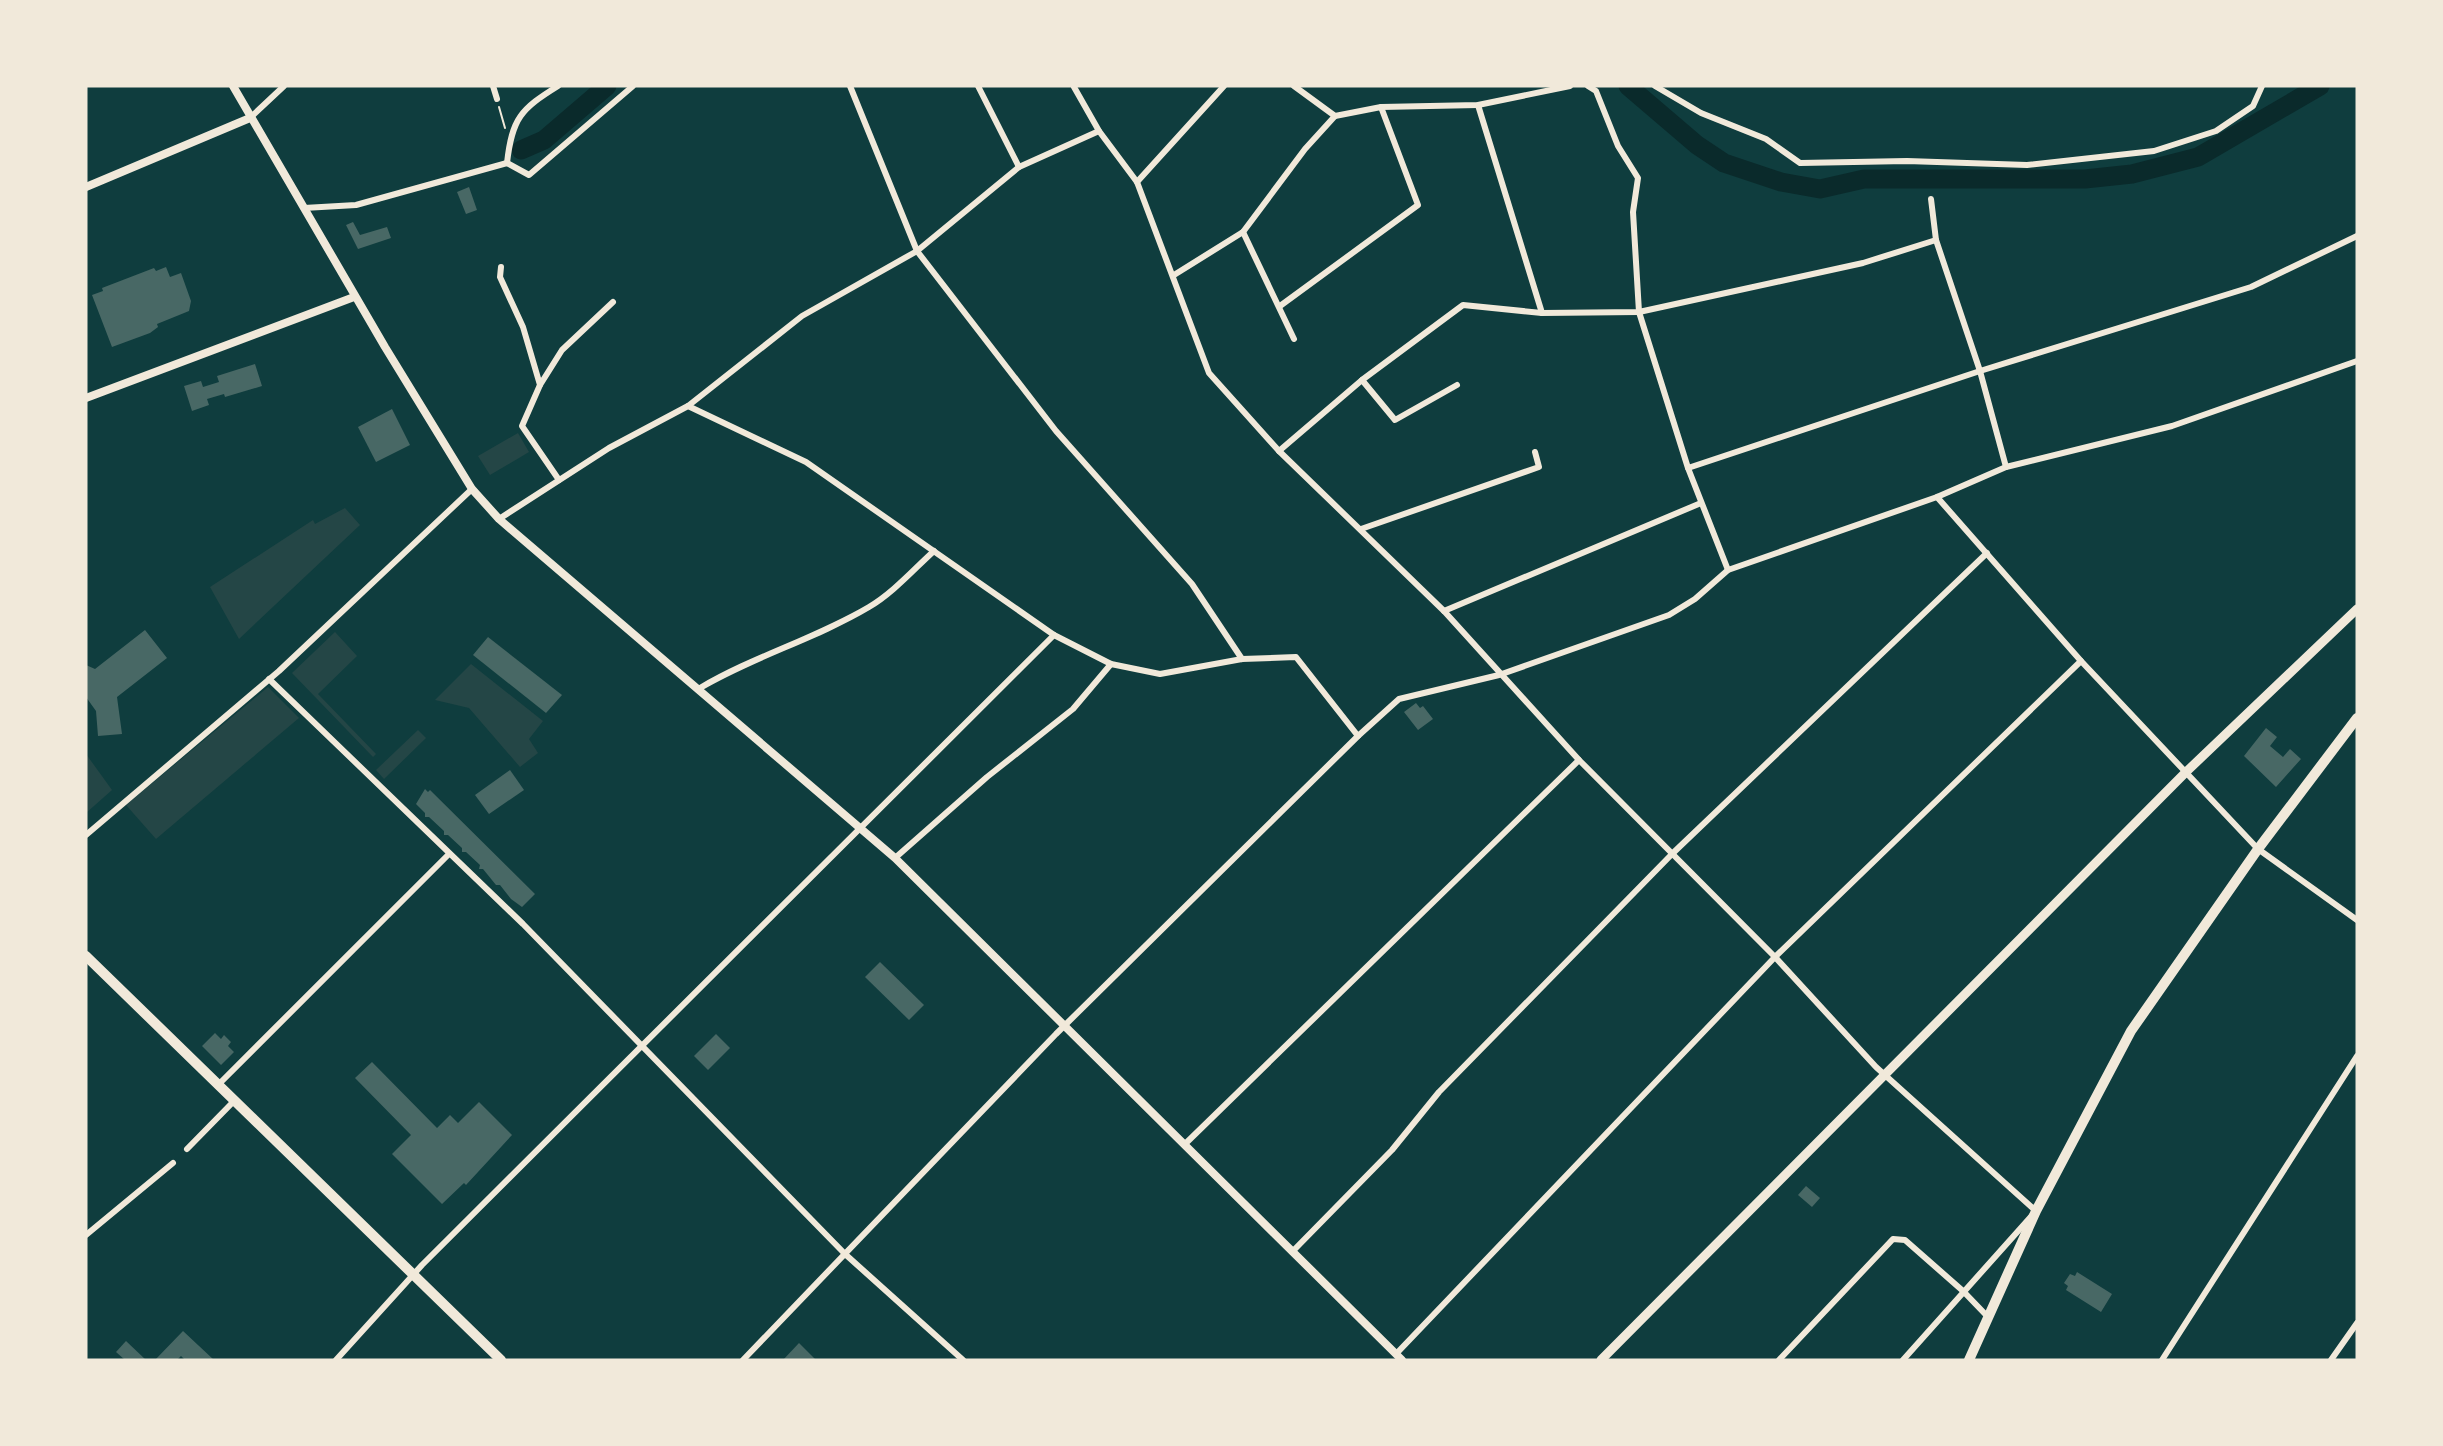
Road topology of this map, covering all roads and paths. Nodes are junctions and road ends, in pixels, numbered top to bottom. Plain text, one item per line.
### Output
1 (233, 86) edge
2 (284, 86) edge
3 (493, 86) edge
4 (558, 86) edge
5 (632, 86) edge
6 (850, 86) edge
7 (978, 86) edge
8 (1224, 86) edge
9 (1294, 86) edge
10 (1570, 86) edge
11 (1588, 86) edge
12 (1655, 86) edge
13 (2262, 86) edge
14 (1074, 87) edge
15 (498, 99) joint
16 (1478, 105) junction
17 (1381, 107) junction
18 (1335, 116) junction
19 (250, 118) junction
20 (1099, 131) junction
21 (509, 145) junction
22 (507, 163) junction
23 (1019, 167) junction
24 (1137, 182) junction
25 (86, 187) edge
26 (1931, 199) dead end
27 (304, 208) junction
28 (1242, 232) junction
29 (2357, 236) edge
30 (1936, 240) junction
31 (917, 251) junction
32 (501, 267) dead end
33 (1174, 275) junction
34 (354, 297) junction
35 (613, 302) dead end
36 (1280, 306) junction
37 (1639, 312) junction
38 (1542, 313) junction
39 (1294, 339) dead end
40 (2357, 361) edge
41 (1980, 371) junction
42 (1362, 380) junction
43 (540, 385) junction
44 (1457, 385) dead end
45 (86, 398) edge
46 (688, 406) junction
47 (1279, 450) junction
48 (1535, 452) dead end
49 (2006, 467) junction
50 (1688, 468) junction
51 (559, 480) junction
52 (472, 489) junction
53 (1937, 496) junction
54 (1701, 503) junction
55 (499, 519) junction
56 (1361, 529) junction
57 (934, 551) junction
58 (1987, 553) junction
59 (1728, 570) junction
60 (2357, 610) edge
61 (1444, 611) junction
62 (1054, 635) junction
63 (1242, 659) junction
64 (2081, 661) junction
65 (1111, 664) junction
66 (1499, 675) junction
67 (269, 680) junction
68 (700, 688) junction
69 (2357, 718) edge
70 (1358, 736) junction
71 (1579, 760) junction
72 (2185, 773) junction
73 (860, 828) junction
74 (86, 835) edge
75 (2258, 849) junction
76 (1673, 853) junction
77 (449, 854) junction
78 (895, 858) junction
79 (2357, 920) edge
80 (86, 956) edge
81 (1775, 957) junction
82 (1063, 1027) junction
83 (642, 1046) junction
84 (2357, 1056) edge
85 (1883, 1074) junction
86 (219, 1084) junction
87 (236, 1100) junction
88 (1184, 1144) junction
89 (187, 1149) dead end
90 (173, 1163) dead end
91 (2036, 1211) junction
92 (86, 1235) edge
93 (1292, 1252) junction
94 (845, 1254) junction
95 (413, 1274) junction
96 (1964, 1291) junction
97 (1988, 1317) junction
98 (2357, 1323) edge
99 (1399, 1357) edge
100 (335, 1360) edge
101 (501, 1360) edge
102 (743, 1360) edge
103 (963, 1360) edge
104 (1601, 1360) edge
105 (1779, 1360) edge
106 (1903, 1360) edge
107 (1969, 1360) edge
108 (2162, 1360) edge
109 (2331, 1360) edge

1 - 19 street
2 - 19 street
3 - 15 street
4 - 21 street
5 - 22 street
6 - 31 street
7 - 23 street
8 - 24 street
9 - 18 street
10 - 16 street
11 - 37 street
12 - 13 street
14 - 20 street
15 - 21 path
16 - 17 street
16 - 38 street
17 - 18 street
17 - 36 street
18 - 28 street
19 - 25 street
19 - 27 street
20 - 23 street
20 - 24 street
21 - 22 street
22 - 27 street
23 - 31 street
24 - 33 street
26 - 30 street
27 - 34 street
28 - 33 street
28 - 36 street
29 - 41 street
30 - 37 street
30 - 41 street
31 - 46 street
31 - 63 street
32 - 43 street
33 - 47 street
34 - 45 street
34 - 52 street
35 - 43 street
36 - 39 street
37 - 38 street
37 - 50 street
38 - 42 street
40 - 49 street
41 - 49 street
41 - 50 street
42 - 44 street
42 - 47 street
43 - 51 street
46 - 51 street
46 - 57 street
47 - 56 street
48 - 56 street
49 - 53 street
50 - 54 street
51 - 55 street
52 - 55 street
52 - 67 street
53 - 58 street
53 - 59 street
54 - 59 street
54 - 61 street
55 - 68 street
56 - 61 street
57 - 62 street
57 - 68 street
58 - 64 street
58 - 76 street
59 - 66 street
60 - 72 main road
61 - 66 street
62 - 65 street
62 - 73 street
63 - 65 street
63 - 70 street
64 - 72 street
64 - 81 street
65 - 78 street
66 - 70 street
66 - 71 street
67 - 74 street
67 - 77 street
68 - 73 street
69 - 75 main road
70 - 82 street
71 - 76 street
71 - 88 street
72 - 75 street
72 - 85 main road
73 - 78 street
73 - 83 street
75 - 79 street
75 - 91 main road
76 - 81 street
76 - 93 street
77 - 83 street
77 - 86 street
78 - 82 street
80 - 86 main road
81 - 85 street
81 - 99 street
82 - 88 street
82 - 94 street
83 - 94 street
83 - 95 street
84 - 108 street
85 - 91 street
85 - 104 main road
86 - 87 main road
87 - 89 street
87 - 95 main road
88 - 93 street
90 - 92 street
91 - 96 street
91 - 97 main road
93 - 99 street
94 - 102 street
94 - 103 street
95 - 100 street
95 - 101 main road
96 - 97 street
96 - 105 street
96 - 106 street
97 - 107 main road
98 - 109 street

